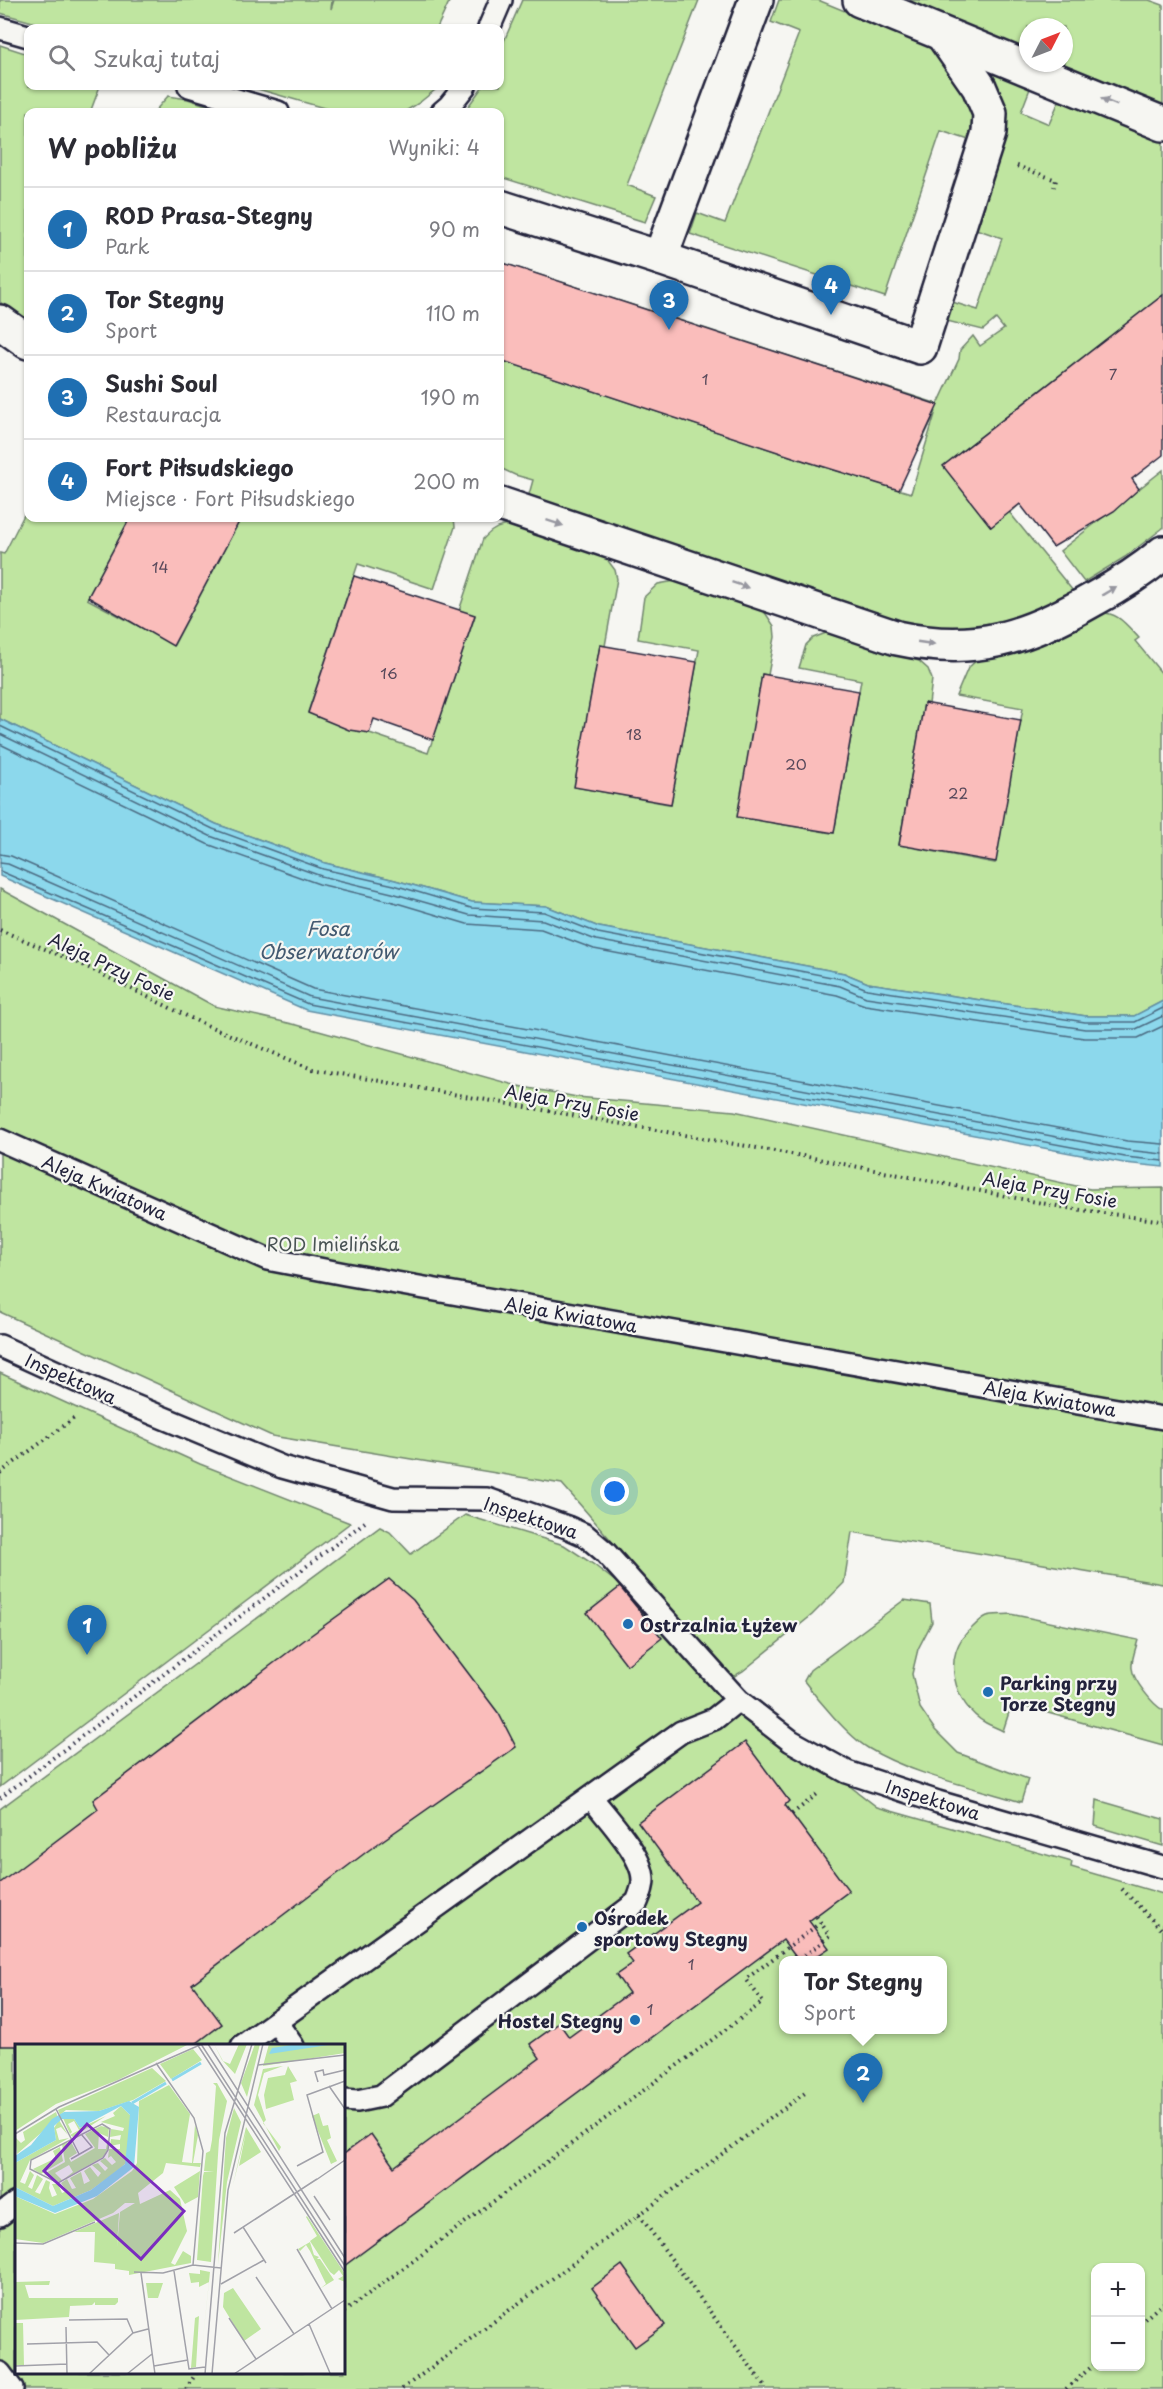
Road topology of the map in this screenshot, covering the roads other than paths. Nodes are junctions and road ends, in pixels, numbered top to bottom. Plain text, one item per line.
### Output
1 (501, 0) edge
2 (756, 0) edge
3 (860, 0) edge
4 (491, 24) edge
5 (0, 28) edge
6 (24, 35) edge
7 (943, 35) junction
8 (203, 90) edge
9 (462, 90) edge
10 (264, 108) edge
11 (447, 108) edge
12 (1163, 124) edge
13 (504, 208) edge
14 (660, 258) junction
15 (0, 322) edge
16 (24, 339) edge
17 (504, 505) edge
18 (1163, 553) edge
19 (0, 1140) edge
20 (0, 1347) edge
21 (1163, 1418) edge
22 (738, 1700) junction
23 (591, 1797) junction
24 (1163, 1867) edge
25 (276, 2022) junction
26 (245, 2044) edge
27 (292, 2044) edge
28 (345, 2100) edge
29 (15, 2204) edge
30 (0, 2215) edge
31 (0, 2373) edge
32 (12, 2389) edge

1 - 4 lane
2 - 14 street
3 - 7 street
5 - 6 lane
12 -> 7 street
7 - 14 street
8 - 10 lane
9 - 11 lane
13 - 14 street
15 - 16 street
17 -> 18 street
19 - 21 lane, Aleja Kwiatowa
20 - 22 lane, Inspektowa
22 - 23 lane
22 - 24 lane, Inspektowa
23 - 25 lane
23 - 28 lane
25 - 26 lane
25 - 27 lane
29 - 30 lane
31 - 32 lane

